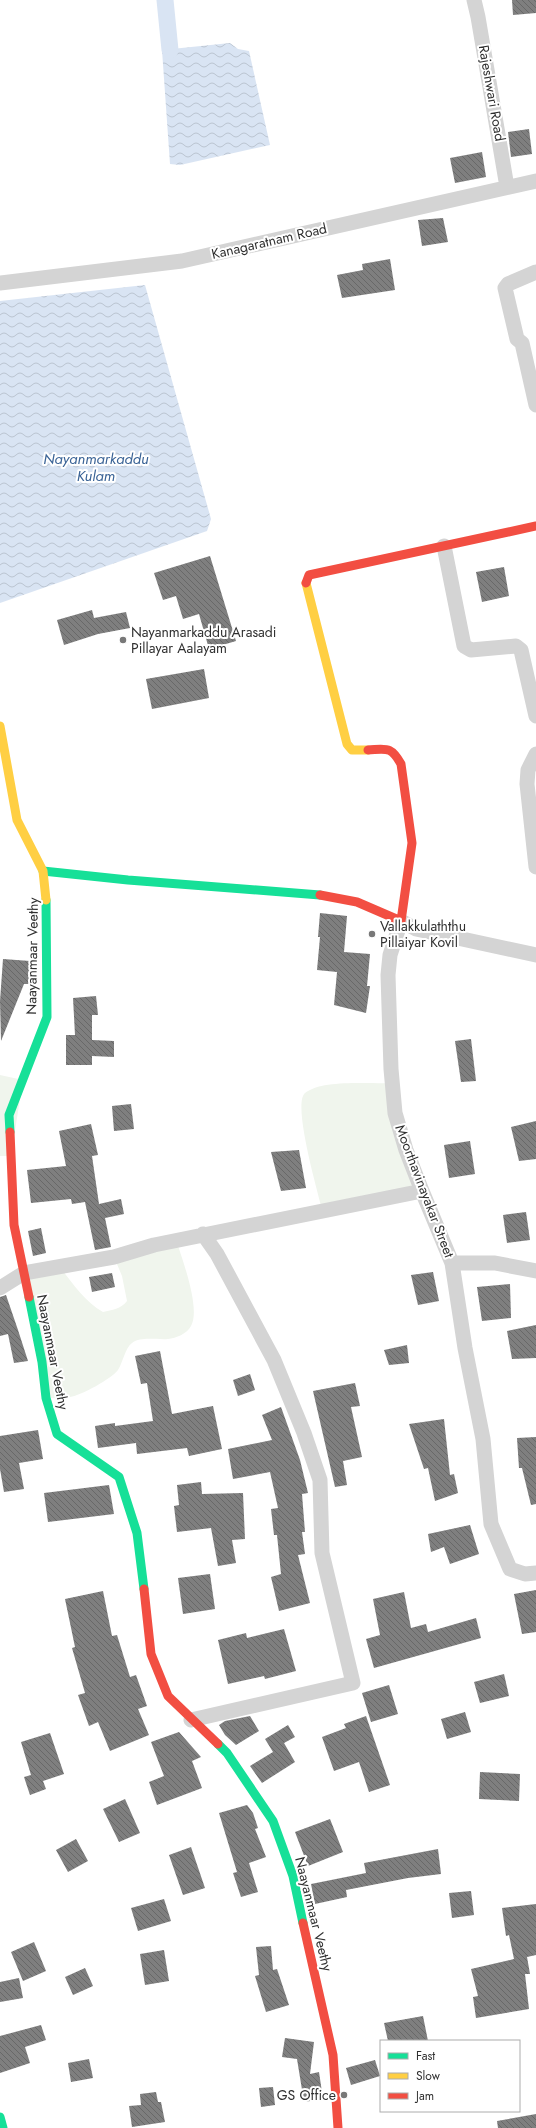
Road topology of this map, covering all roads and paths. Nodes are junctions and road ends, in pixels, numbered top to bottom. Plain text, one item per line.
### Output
1 (474, 0) edge
2 (536, 181) edge
3 (507, 187) junction
4 (536, 272) edge
5 (0, 283) edge
6 (536, 405) edge
7 (536, 526) edge
8 (444, 546) junction
9 (536, 716) edge
10 (0, 726) edge
11 (536, 754) edge
12 (536, 867) edge
13 (44, 871) junction
14 (401, 921) junction
15 (536, 956) edge
16 (6, 1156) edge
17 (422, 1191) junction
18 (203, 1234) junction
19 (452, 1263) junction
20 (536, 1271) edge
21 (24, 1273) junction
22 (0, 1288) edge
23 (536, 1573) edge
24 (191, 1720) junction
25 (0, 2117) edge
26 (3, 2128) edge
27 (338, 2128) edge

1 - 3 street, Rajeshwari Road
2 - 3 street, Kanagaratnam Road
3 - 5 street, Kanagaratnam Road
4 - 6 street
7 - 8 street
8 - 9 street
8 - 14 street
10 - 13 street, Naayanmaar Veethy
11 - 12 street
13 - 14 street
13 - 16 street, Naayanmaar Veethy
14 - 15 street
14 - 17 street, Moorthavinayakar Street
16 - 21 street, Naayanmaar Veethy
17 - 18 street
17 - 19 street, Moorthavinayakar Street
18 - 21 street
18 - 24 street
19 - 20 street
19 - 23 street, Moorthavinayakar Street
21 - 22 street
21 - 24 street, Naayanmaar Veethy
24 - 27 street, Naayanmaar Veethy
25 - 26 street

